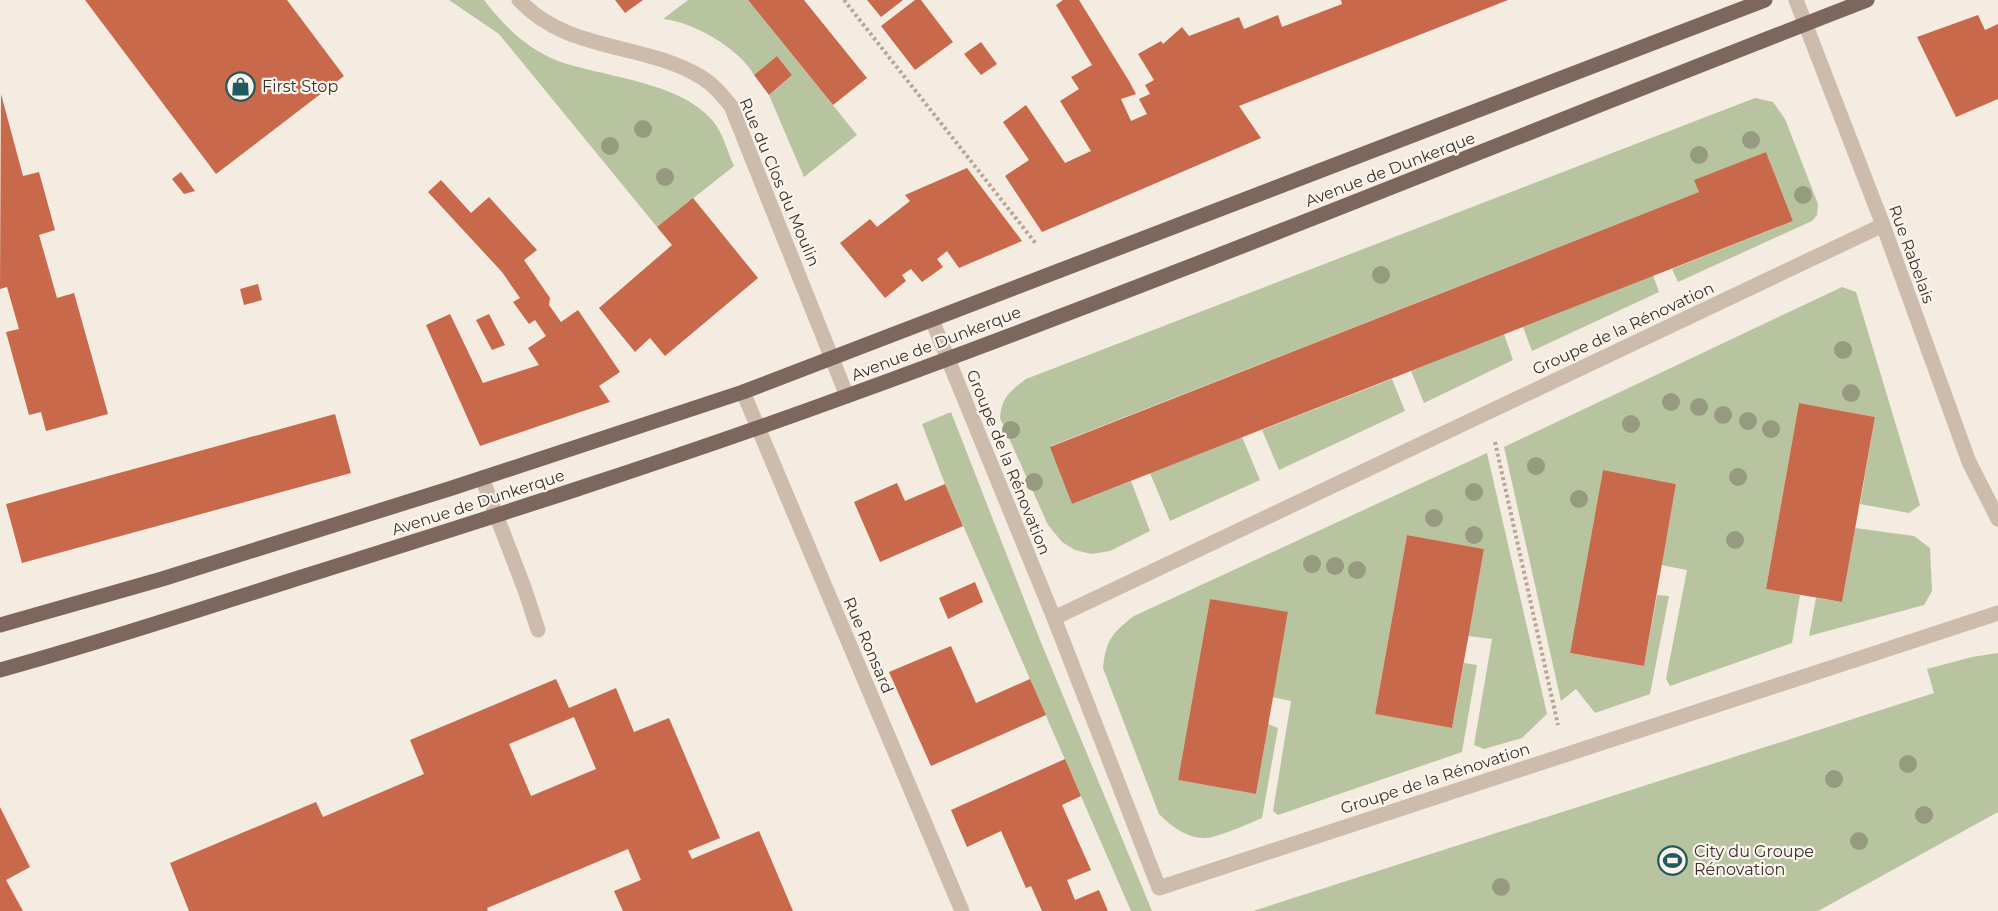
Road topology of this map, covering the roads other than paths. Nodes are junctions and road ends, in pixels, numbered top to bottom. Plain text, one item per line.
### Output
1 (519, 0) edge
2 (1766, 0) edge
3 (1796, 0) edge
4 (1867, 0) edge
5 (1805, 24) junction
6 (1883, 225) junction
7 (932, 320) junction
8 (832, 358) junction
9 (947, 358) junction
10 (743, 392) junction
11 (847, 396) junction
12 (758, 428) junction
13 (482, 478) junction
14 (496, 516) junction
15 (1998, 519) edge
16 (1998, 613) edge
17 (1054, 618) junction
18 (0, 625) edge
19 (538, 630) dead end
20 (0, 670) edge
21 (962, 911) edge

1 - 8 street, Rue du Clos du Moulin
2 - 7 main road, Avenue de Dunkerque
3 - 5 street, Rue Rabelais
4 - 5 main road, Avenue de Dunkerque
5 - 6 street, Rue Rabelais
5 - 9 main road, Avenue de Dunkerque
6 - 15 street, Rue Rabelais
6 - 17 street, Groupe de la Rénovation
7 - 8 main road, Avenue de Dunkerque
7 - 9 street, Groupe de la Rénovation
8 - 10 main road, Avenue de Dunkerque
8 - 11 street, Rue du Clos du Moulin
9 - 11 main road, Avenue de Dunkerque
9 - 17 street, Groupe de la Rénovation
10 - 12 street, Rue Ronsard
10 - 13 main road, Avenue de Dunkerque
11 - 12 main road, Avenue de Dunkerque
12 - 14 main road, Avenue de Dunkerque
12 - 21 street, Rue Ronsard
13 - 14 street
13 - 18 main road, Avenue de Dunkerque
14 - 19 street
14 - 20 main road, Avenue de Dunkerque
16 - 17 street, Groupe de la Rénovation

